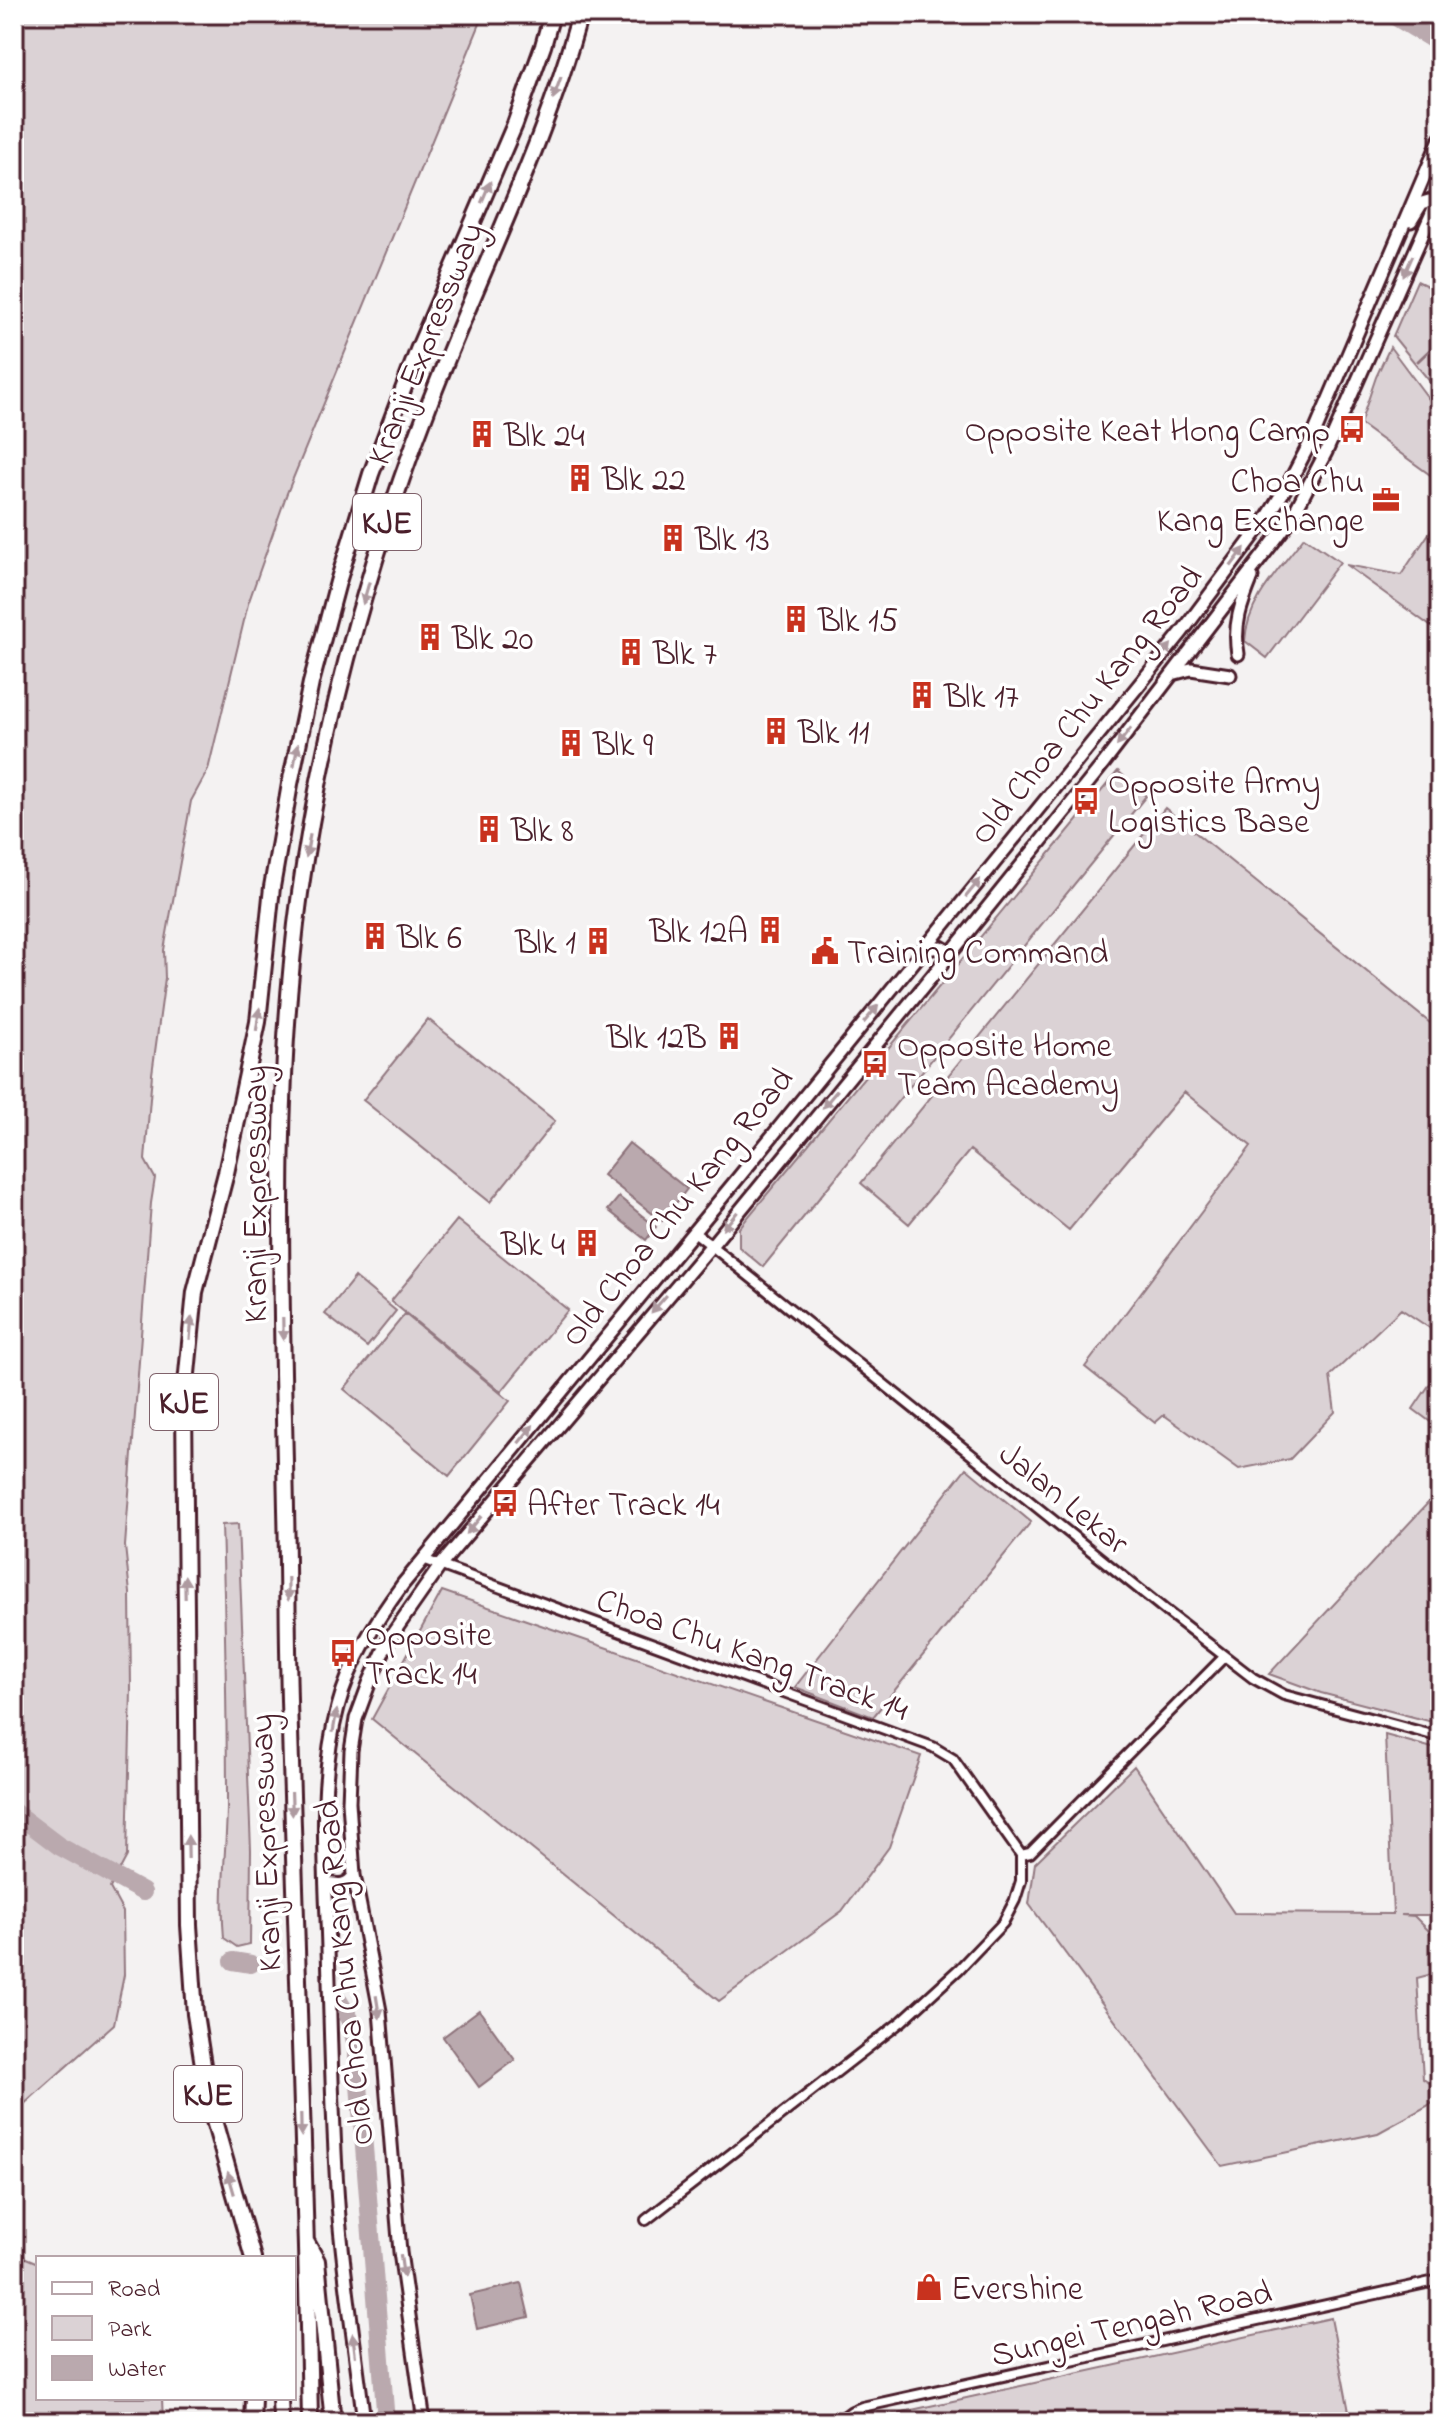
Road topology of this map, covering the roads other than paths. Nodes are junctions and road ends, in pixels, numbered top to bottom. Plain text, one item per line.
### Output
1 (552, 14) edge
2 (580, 14) edge
3 (1440, 139) edge
4 (1438, 199) edge
5 (1391, 252) junction
6 (1257, 566) junction
7 (1238, 654) dead end
8 (1171, 675) junction
9 (1230, 675) dead end
10 (924, 949) junction
11 (951, 953) junction
12 (693, 1231) junction
13 (711, 1246) junction
14 (423, 1559) junction
15 (440, 1566) junction
16 (1224, 1657) junction
17 (1440, 1737) edge
18 (1021, 1855) junction
19 (354, 1875) junction
20 (326, 1883) junction
21 (646, 2220) dead end
22 (305, 2239) junction
23 (252, 2256) edge
24 (1440, 2280) edge
25 (253, 2400) edge
26 (280, 2400) edge
27 (252, 2422) edge
28 (281, 2422) edge
29 (310, 2422) edge
30 (333, 2422) edge
31 (364, 2422) edge
32 (424, 2422) edge
33 (837, 2422) edge

23 -> 1 highway, Kranji Expressway / KJE
2 -> 22 highway, Kranji Expressway / KJE
3 - 5 main road, Old Choa Chu Kang Road
4 - 5 main road
4 -> 6 main road, Old Choa Chu Kang Road
10 -> 5 main road, Old Choa Chu Kang Road
6 - 7 main road
6 - 8 main road, Old Choa Chu Kang Road
8 - 9 main road
8 -> 11 main road, Old Choa Chu Kang Road
10 - 11 main road
12 -> 10 main road, Old Choa Chu Kang Road
11 -> 13 main road, Old Choa Chu Kang Road
12 - 13 street, Jalan Lekar
14 -> 12 main road, Old Choa Chu Kang Road
13 -> 15 main road, Old Choa Chu Kang Road
13 - 16 street, Jalan Lekar
14 - 15 street, Choa Chu Kang Track 14
20 -> 14 main road, Old Choa Chu Kang Road
15 - 18 street, Choa Chu Kang Track 14
15 - 19 main road, Old Choa Chu Kang Road
16 - 17 street, Jalan Lekar
16 - 18 street
18 - 21 street
19 - 20 main road
19 -> 32 main road, Old Choa Chu Kang Road
31 -> 20 main road, Old Choa Chu Kang Road
22 - 29 highway, Kranji Expressway / KJE
22 - 30 highway
24 - 33 street, Sungei Tengah Road
25 - 27 highway
26 - 28 highway

